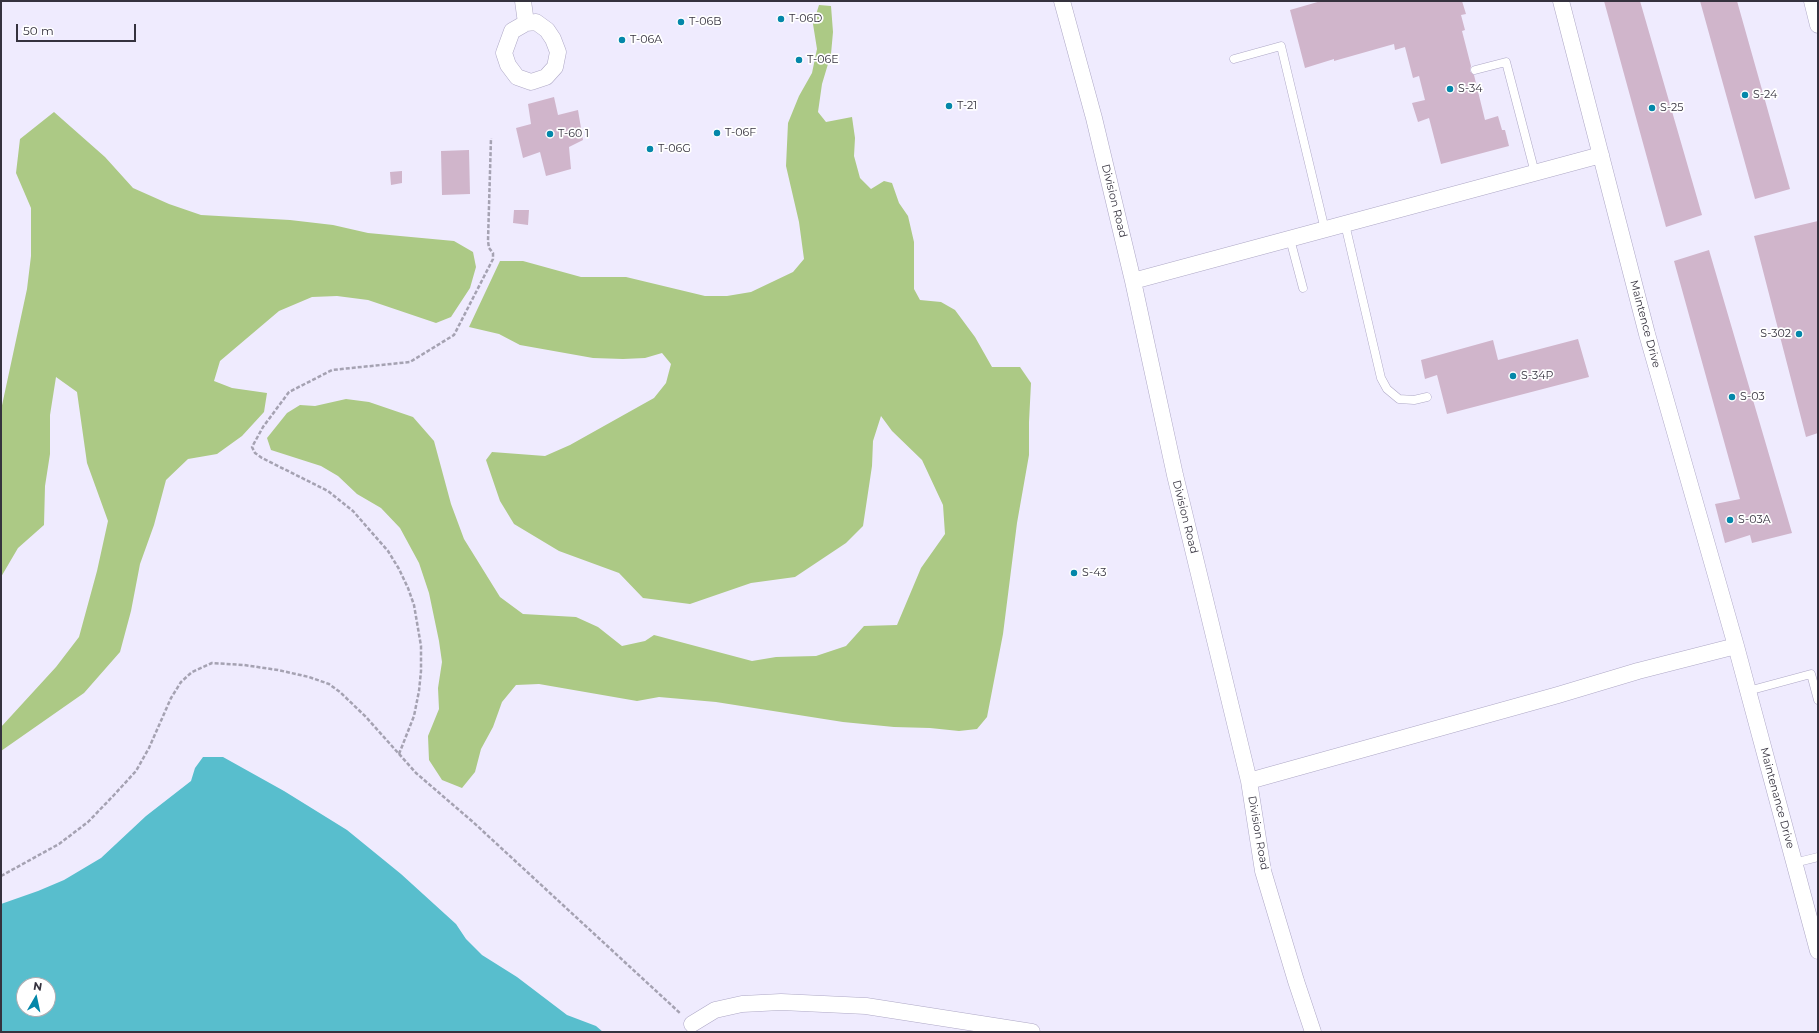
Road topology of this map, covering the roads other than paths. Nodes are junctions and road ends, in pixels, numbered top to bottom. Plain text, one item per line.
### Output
1 (523, 1) edge
2 (1062, 1) edge
3 (1561, 1) edge
4 (1812, 1) edge
5 (526, 23) dead end
6 (1818, 25) edge
7 (1234, 59) dead end
8 (1475, 70) dead end
9 (1601, 155) junction
10 (1535, 173) junction
11 (1345, 224) junction
12 (1325, 230) junction
13 (1290, 239) junction
14 (1134, 281) junction
15 (1303, 288) dead end
16 (1427, 397) dead end
17 (1736, 646) junction
18 (1748, 691) junction
19 (1818, 700) edge
20 (1249, 781) junction
21 (1818, 857) edge
22 (1794, 864) junction
23 (1818, 951) edge
24 (692, 1024) road end
25 (1032, 1032) edge
26 (1314, 1032) edge

1 - 5 street
2 - 14 street, Division Road
3 - 9 street, Maintence Drive
4 - 6 street
7 - 12 lane
8 - 10 lane
9 - 10 street
9 - 17 street, Maintence Drive
10 - 11 street
11 - 12 street
11 - 16 lane
12 - 13 street
13 - 14 street
13 - 15 lane
14 - 20 street, Division Road
17 - 18 street, Maintenance Drive
17 - 20 street
18 - 19 lane
18 - 22 street, Maintenance Drive
20 - 26 street, Division Road
21 - 22 lane
22 - 23 street, Maintenance Drive
24 - 25 street

